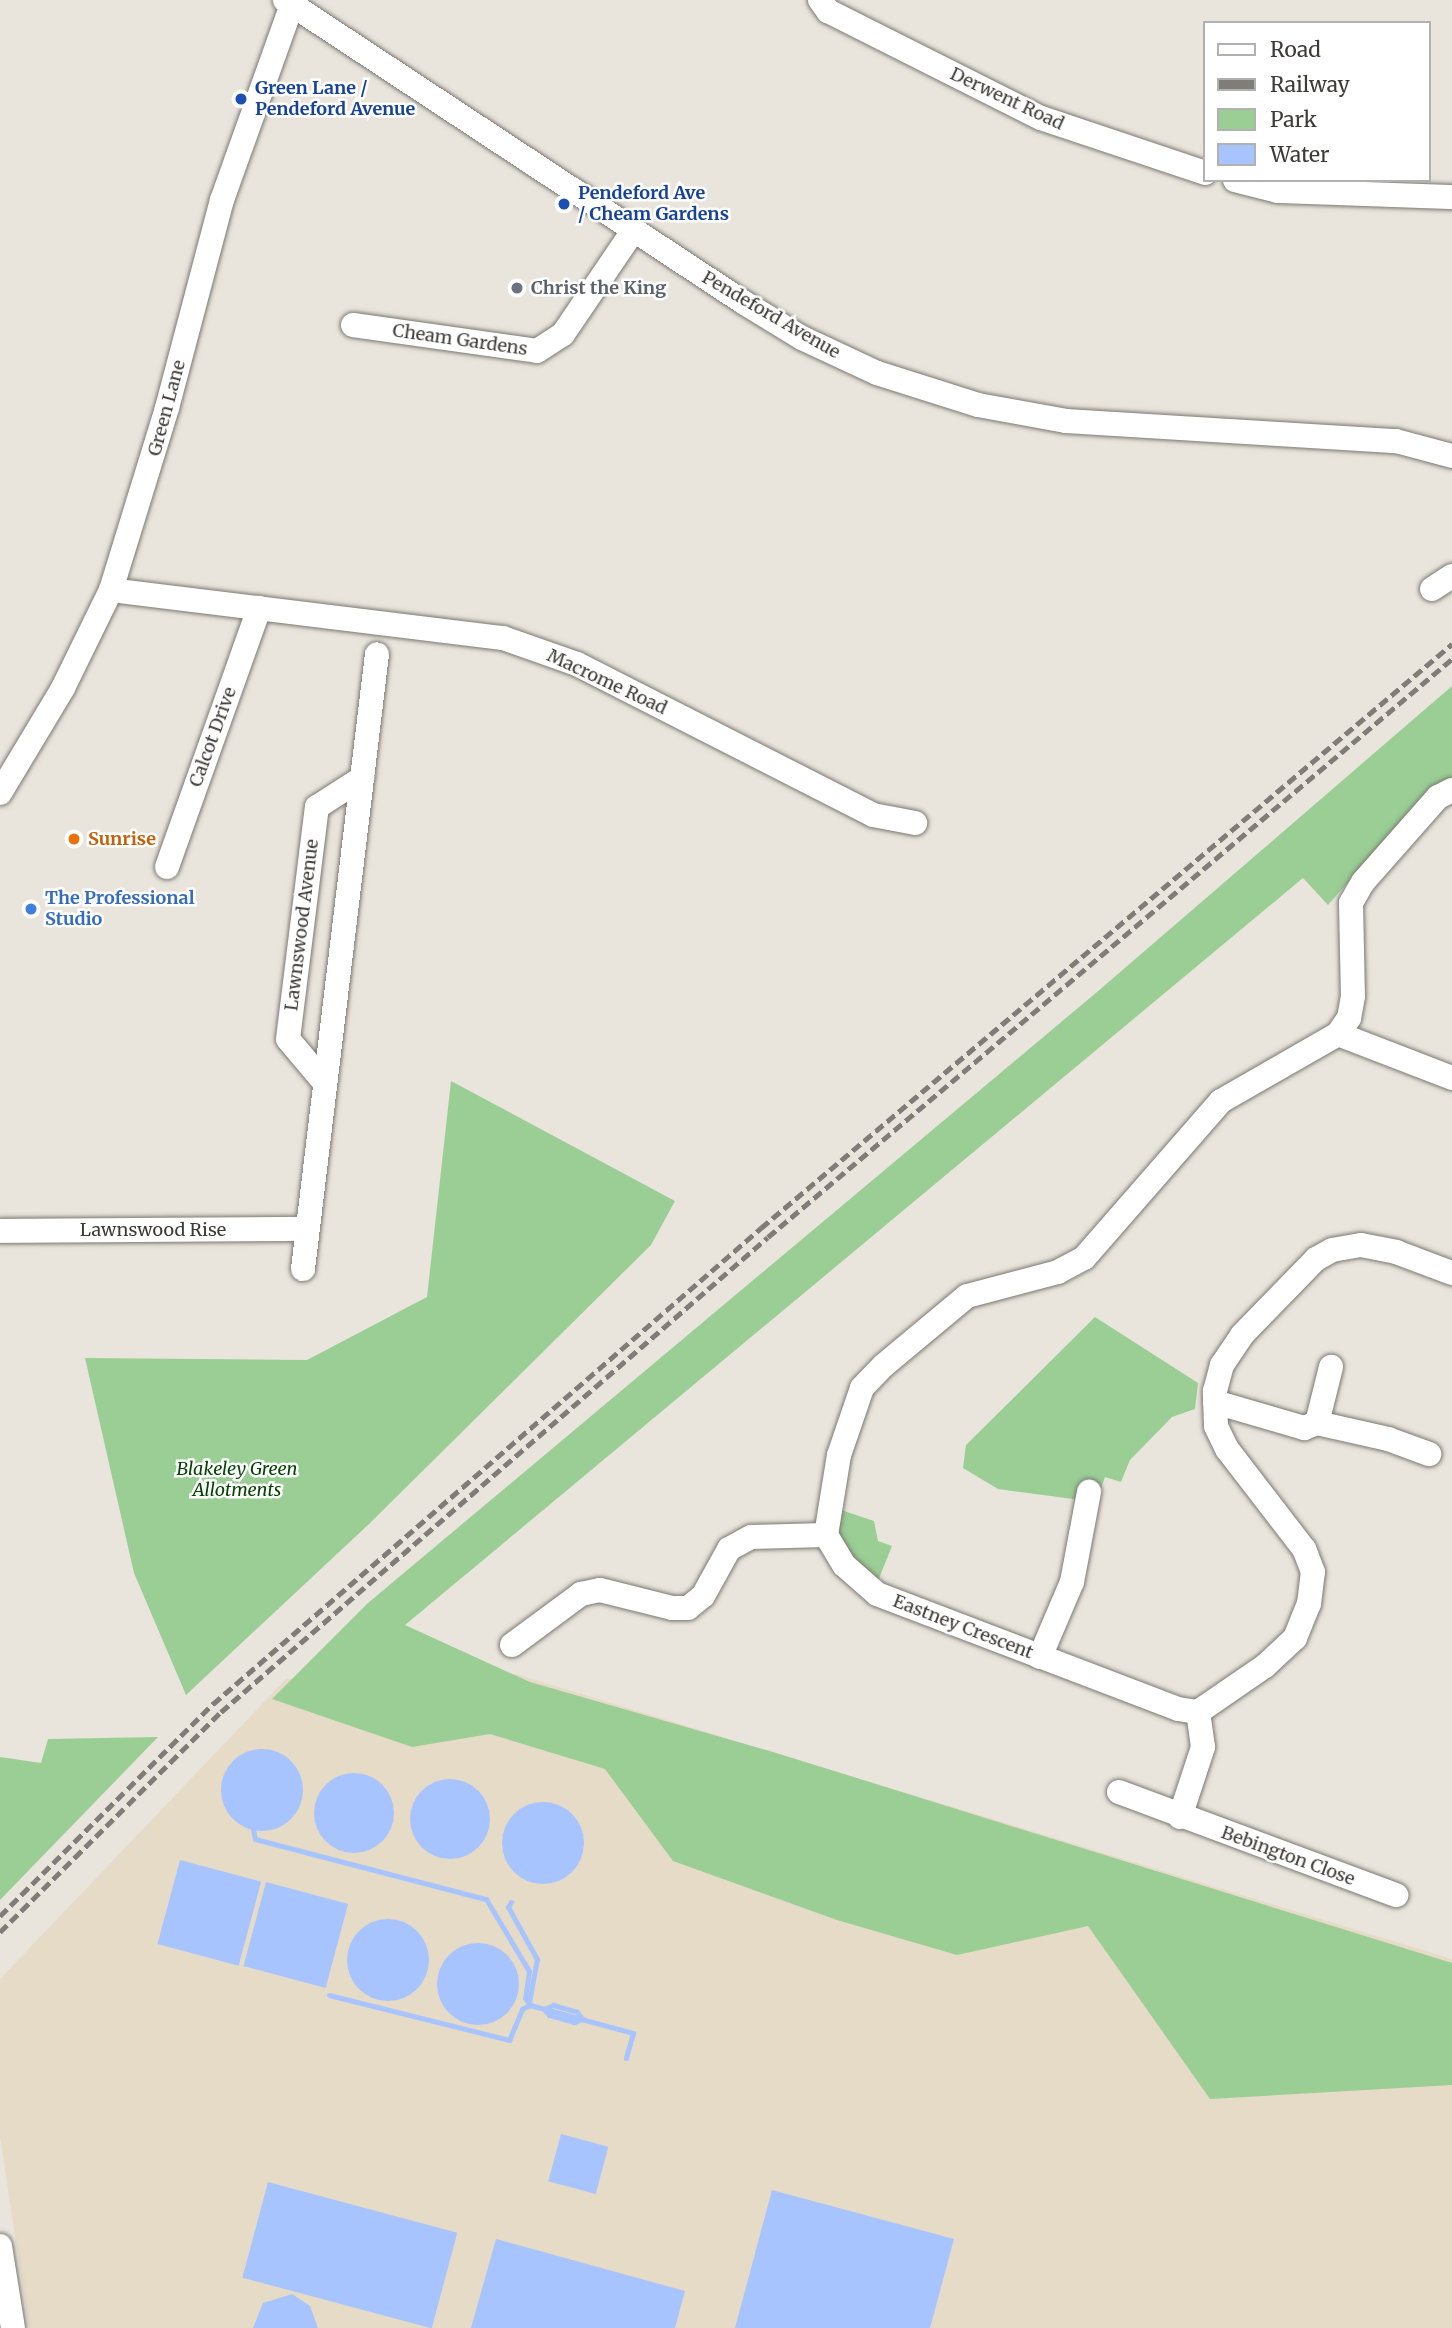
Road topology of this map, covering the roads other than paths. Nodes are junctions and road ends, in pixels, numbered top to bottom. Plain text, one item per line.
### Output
1 (820, 0) edge
2 (289, 2) edge
3 (1204, 173) edge
4 (1243, 182) edge
5 (1452, 197) edge
6 (633, 231) junction
7 (353, 325) dead end
8 (1452, 456) edge
9 (111, 590) junction
10 (259, 608) junction
11 (377, 654) dead end
12 (362, 778) junction
13 (1452, 790) edge
14 (0, 793) edge
15 (915, 824) dead end
16 (167, 867) dead end
17 (1338, 1034) junction
18 (1452, 1078) edge
19 (325, 1083) junction
20 (307, 1229) junction
21 (0, 1231) edge
22 (303, 1269) dead end
23 (1452, 1273) edge
24 (1331, 1367) dead end
25 (1215, 1402) junction
26 (1317, 1423) junction
27 (1429, 1454) dead end
28 (1089, 1492) dead end
29 (826, 1535) junction
30 (512, 1645) dead end
31 (1040, 1657) junction
32 (1198, 1712) junction
33 (1119, 1792) dead end
34 (1180, 1817) junction
35 (1396, 1895) dead end
36 (0, 2246) edge
37 (13, 2328) edge

1 - 3 street, Derwent Road
2 - 6 street, Pendeford Avenue
2 - 9 street, Green Lane
4 - 5 street
6 - 7 street, Cheam Gardens
6 - 8 street, Pendeford Avenue
9 - 10 street, Macrome Road
9 - 14 street, Green Lane
10 - 15 street, Macrome Road
10 - 16 street, Calcot Drive
11 - 12 street
12 - 19 street
12 - 19 street, Lawnswood Avenue
13 - 17 street
17 - 18 street
17 - 29 street
19 - 20 street
20 - 21 street, Lawnswood Rise
20 - 22 street
23 - 25 street
24 - 26 street
25 - 26 street
25 - 32 street
26 - 27 street
28 - 31 street
29 - 30 street
29 - 31 street, Eastney Crescent
31 - 32 street, Eastney Crescent
32 - 34 street
33 - 34 street, Bebington Close
34 - 35 street, Bebington Close
36 - 37 street

